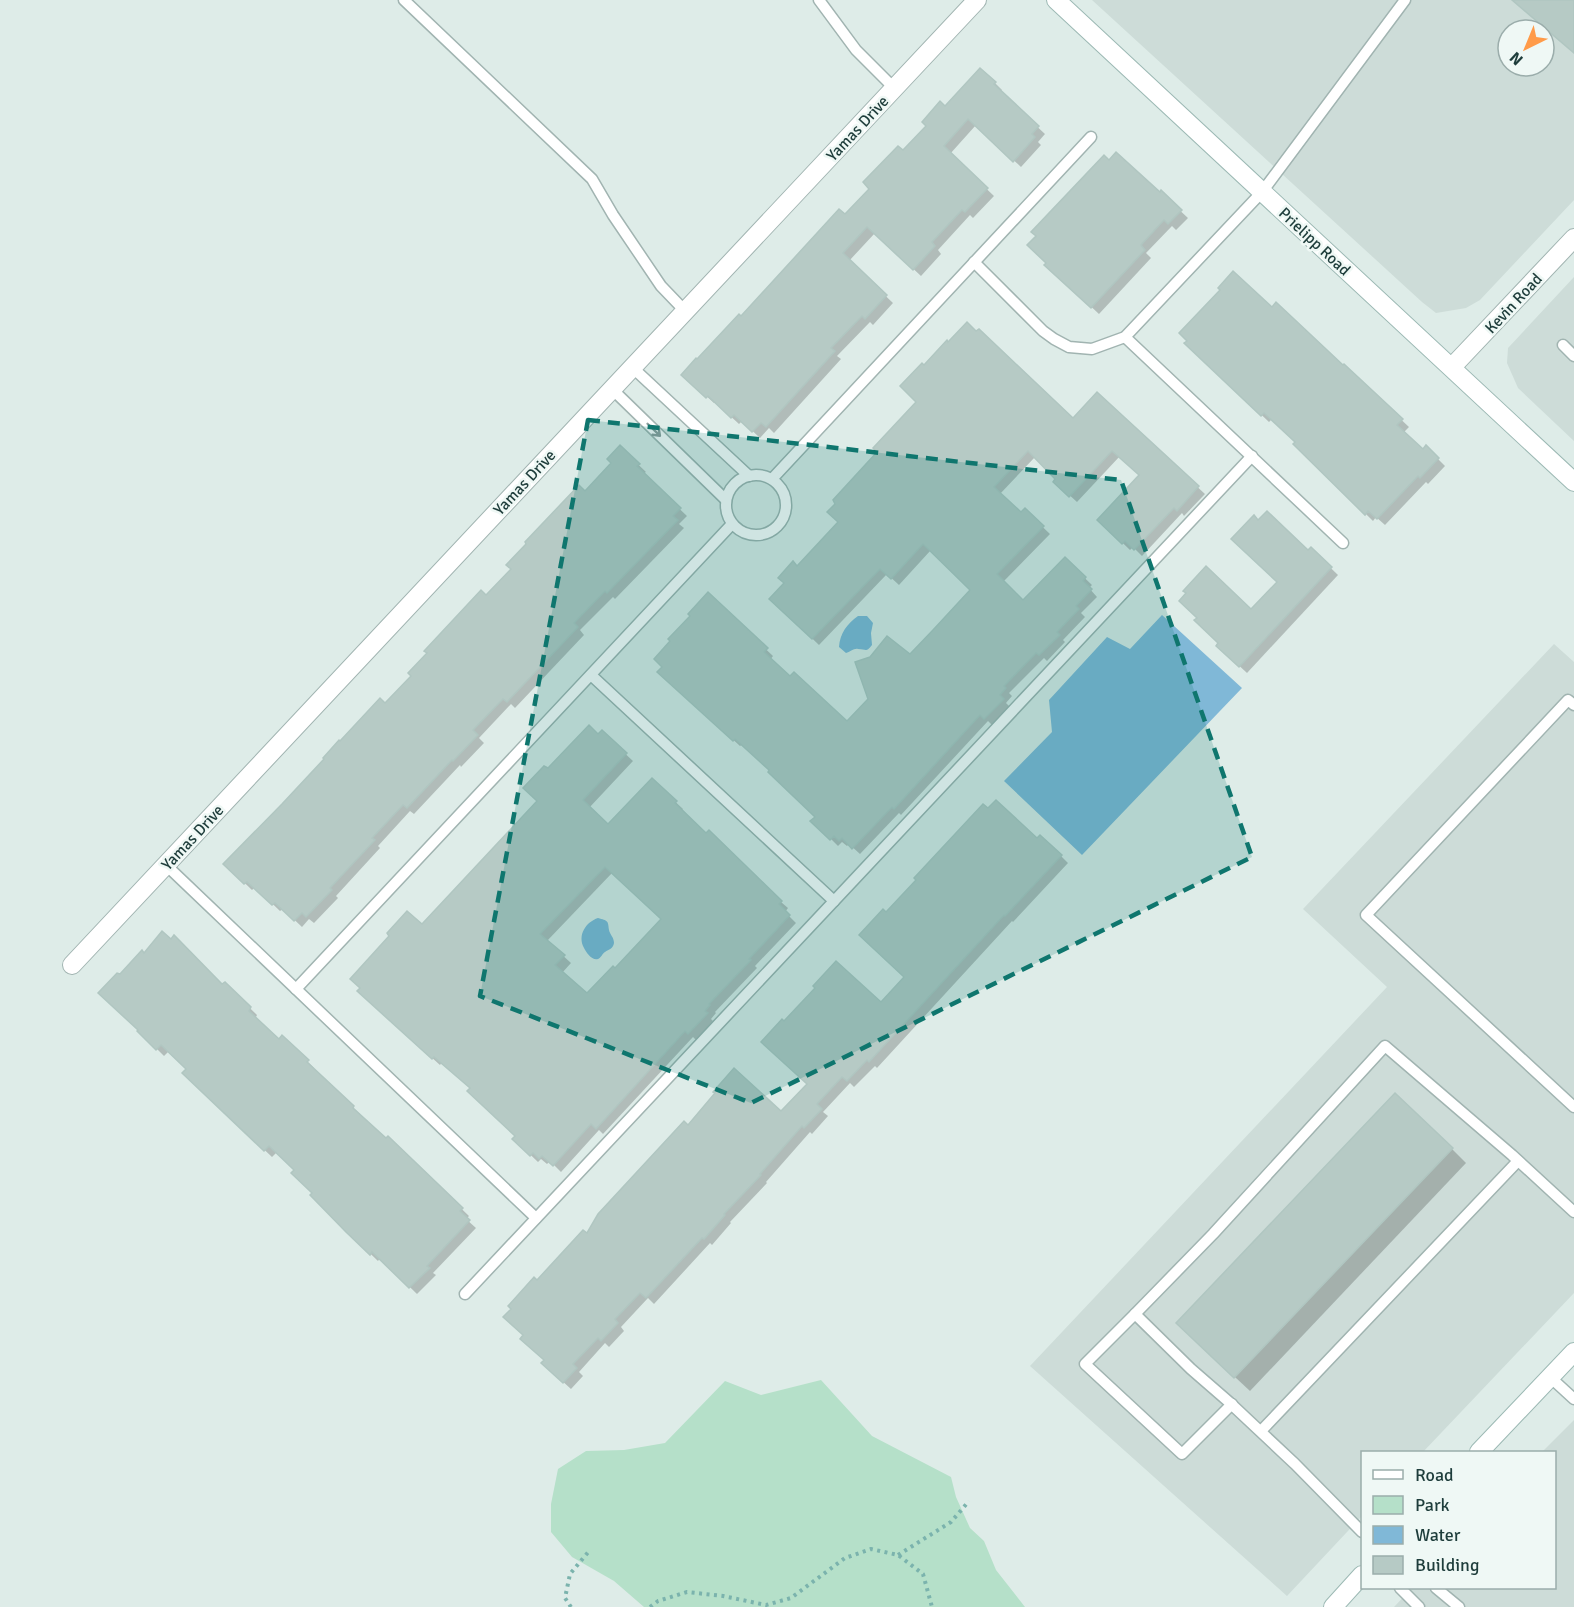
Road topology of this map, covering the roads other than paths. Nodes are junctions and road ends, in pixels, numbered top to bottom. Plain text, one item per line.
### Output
1 (404, 0) edge
2 (819, 0) edge
3 (977, 0) edge
4 (1056, 0) edge
5 (1405, 0) edge
6 (894, 88) junction
7 (1091, 137) dead end
8 (1262, 192) junction
9 (1574, 238) edge
10 (974, 262) junction
11 (685, 311) junction
12 (1125, 337) junction
13 (1563, 345) dead end
14 (1574, 356) edge
15 (633, 367) junction
16 (1452, 367) junction
17 (612, 389) junction
18 (1252, 456) junction
19 (748, 476) junction
20 (772, 479) junction
21 (1574, 482) edge
22 (726, 500) junction
23 (732, 524) junction
24 (1343, 543) dead end
25 (591, 675) junction
26 (1574, 705) edge
27 (166, 865) junction
28 (834, 901) junction
29 (72, 965) dead end
30 (296, 989) junction
31 (1574, 1107) edge
32 (1518, 1161) junction
33 (1574, 1212) edge
34 (536, 1218) junction
35 (465, 1294) dead end
36 (1135, 1314) junction
37 (1574, 1353) edge
38 (1550, 1377) junction
39 (1574, 1399) edge
40 (1232, 1404) junction
41 (1260, 1431) junction
42 (1480, 1451) edge
43 (1361, 1531) edge
44 (1361, 1576) edge
45 (1402, 1589) edge
46 (1438, 1589) edge
47 (1333, 1607) edge
48 (1419, 1607) edge
49 (1459, 1607) edge

1 - 11 lane
2 - 6 lane
3 - 6 street, Yamas Drive
4 - 8 street, Prielipp Road
5 - 8 lane
6 - 11 street, Yamas Drive
7 - 10 lane
8 - 12 lane
8 - 16 street, Prielipp Road
9 - 16 street, Kevin Road
10 - 12 lane
10 - 20 lane
11 - 15 street, Yamas Drive
12 - 18 lane
13 - 14 lane
15 - 17 street, Yamas Drive
15 - 19 lane
16 - 21 street, Prielipp Road
17 -> 22 lane
17 - 27 street, Yamas Drive
18 - 24 lane
18 - 28 lane
19 - 20 lane
19 - 22 lane
20 - 23 lane
22 - 23 lane
23 - 25 lane
25 - 28 lane
25 - 30 lane
26 - 31 lane
27 - 29 street, Yamas Drive
27 - 30 lane
28 - 34 lane
30 - 34 lane
32 - 33 lane
32 - 36 lane
32 - 41 lane
34 - 35 lane
36 - 40 lane
36 - 40 lane
37 - 38 street
38 - 39 lane
38 - 42 street
40 - 41 lane
41 - 43 lane
44 - 47 street
45 - 48 lane
46 - 49 lane

